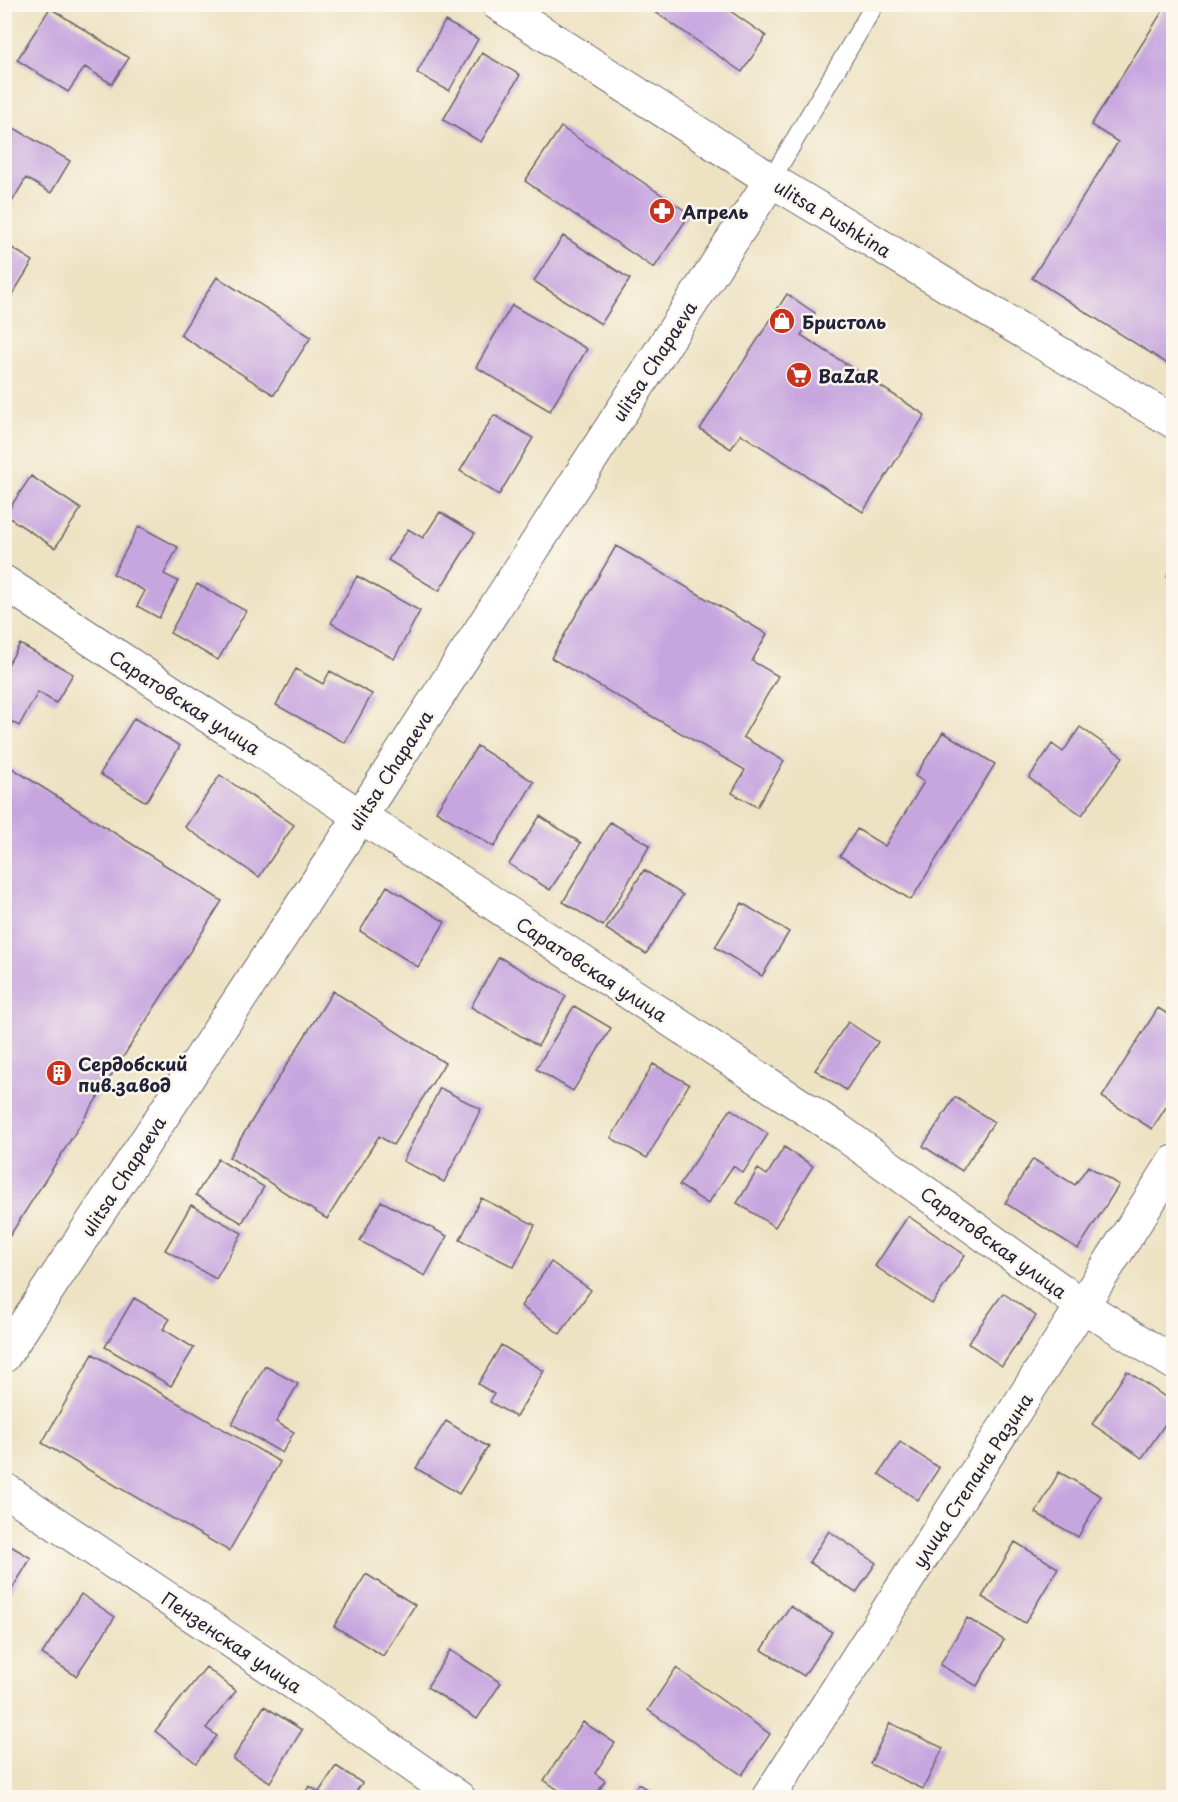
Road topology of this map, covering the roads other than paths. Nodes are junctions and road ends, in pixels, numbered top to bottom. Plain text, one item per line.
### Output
1 (498, 4) edge
2 (875, 4) edge
3 (771, 180) junction
4 (1173, 422) edge
5 (4, 582) edge
6 (360, 817) junction
7 (1173, 1162) edge
8 (1083, 1306) junction
9 (4, 1356) edge
10 (1173, 1363) edge
11 (4, 1489) edge
12 (459, 1797) edge
13 (768, 1797) edge

1 - 3 street, ulitsa Pushkina
2 - 3 lane
3 - 4 street, ulitsa Pushkina
3 - 6 street, ulitsa Chapaeva
5 - 6 street, Саратовская улица
6 - 8 street, Саратовская улица
6 - 9 street, ulitsa Chapaeva
7 - 8 street, улица Степана Разина
8 - 10 street, Саратовская улица
8 - 13 street, улица Степана Разина
11 - 12 street, Пензенская улица

